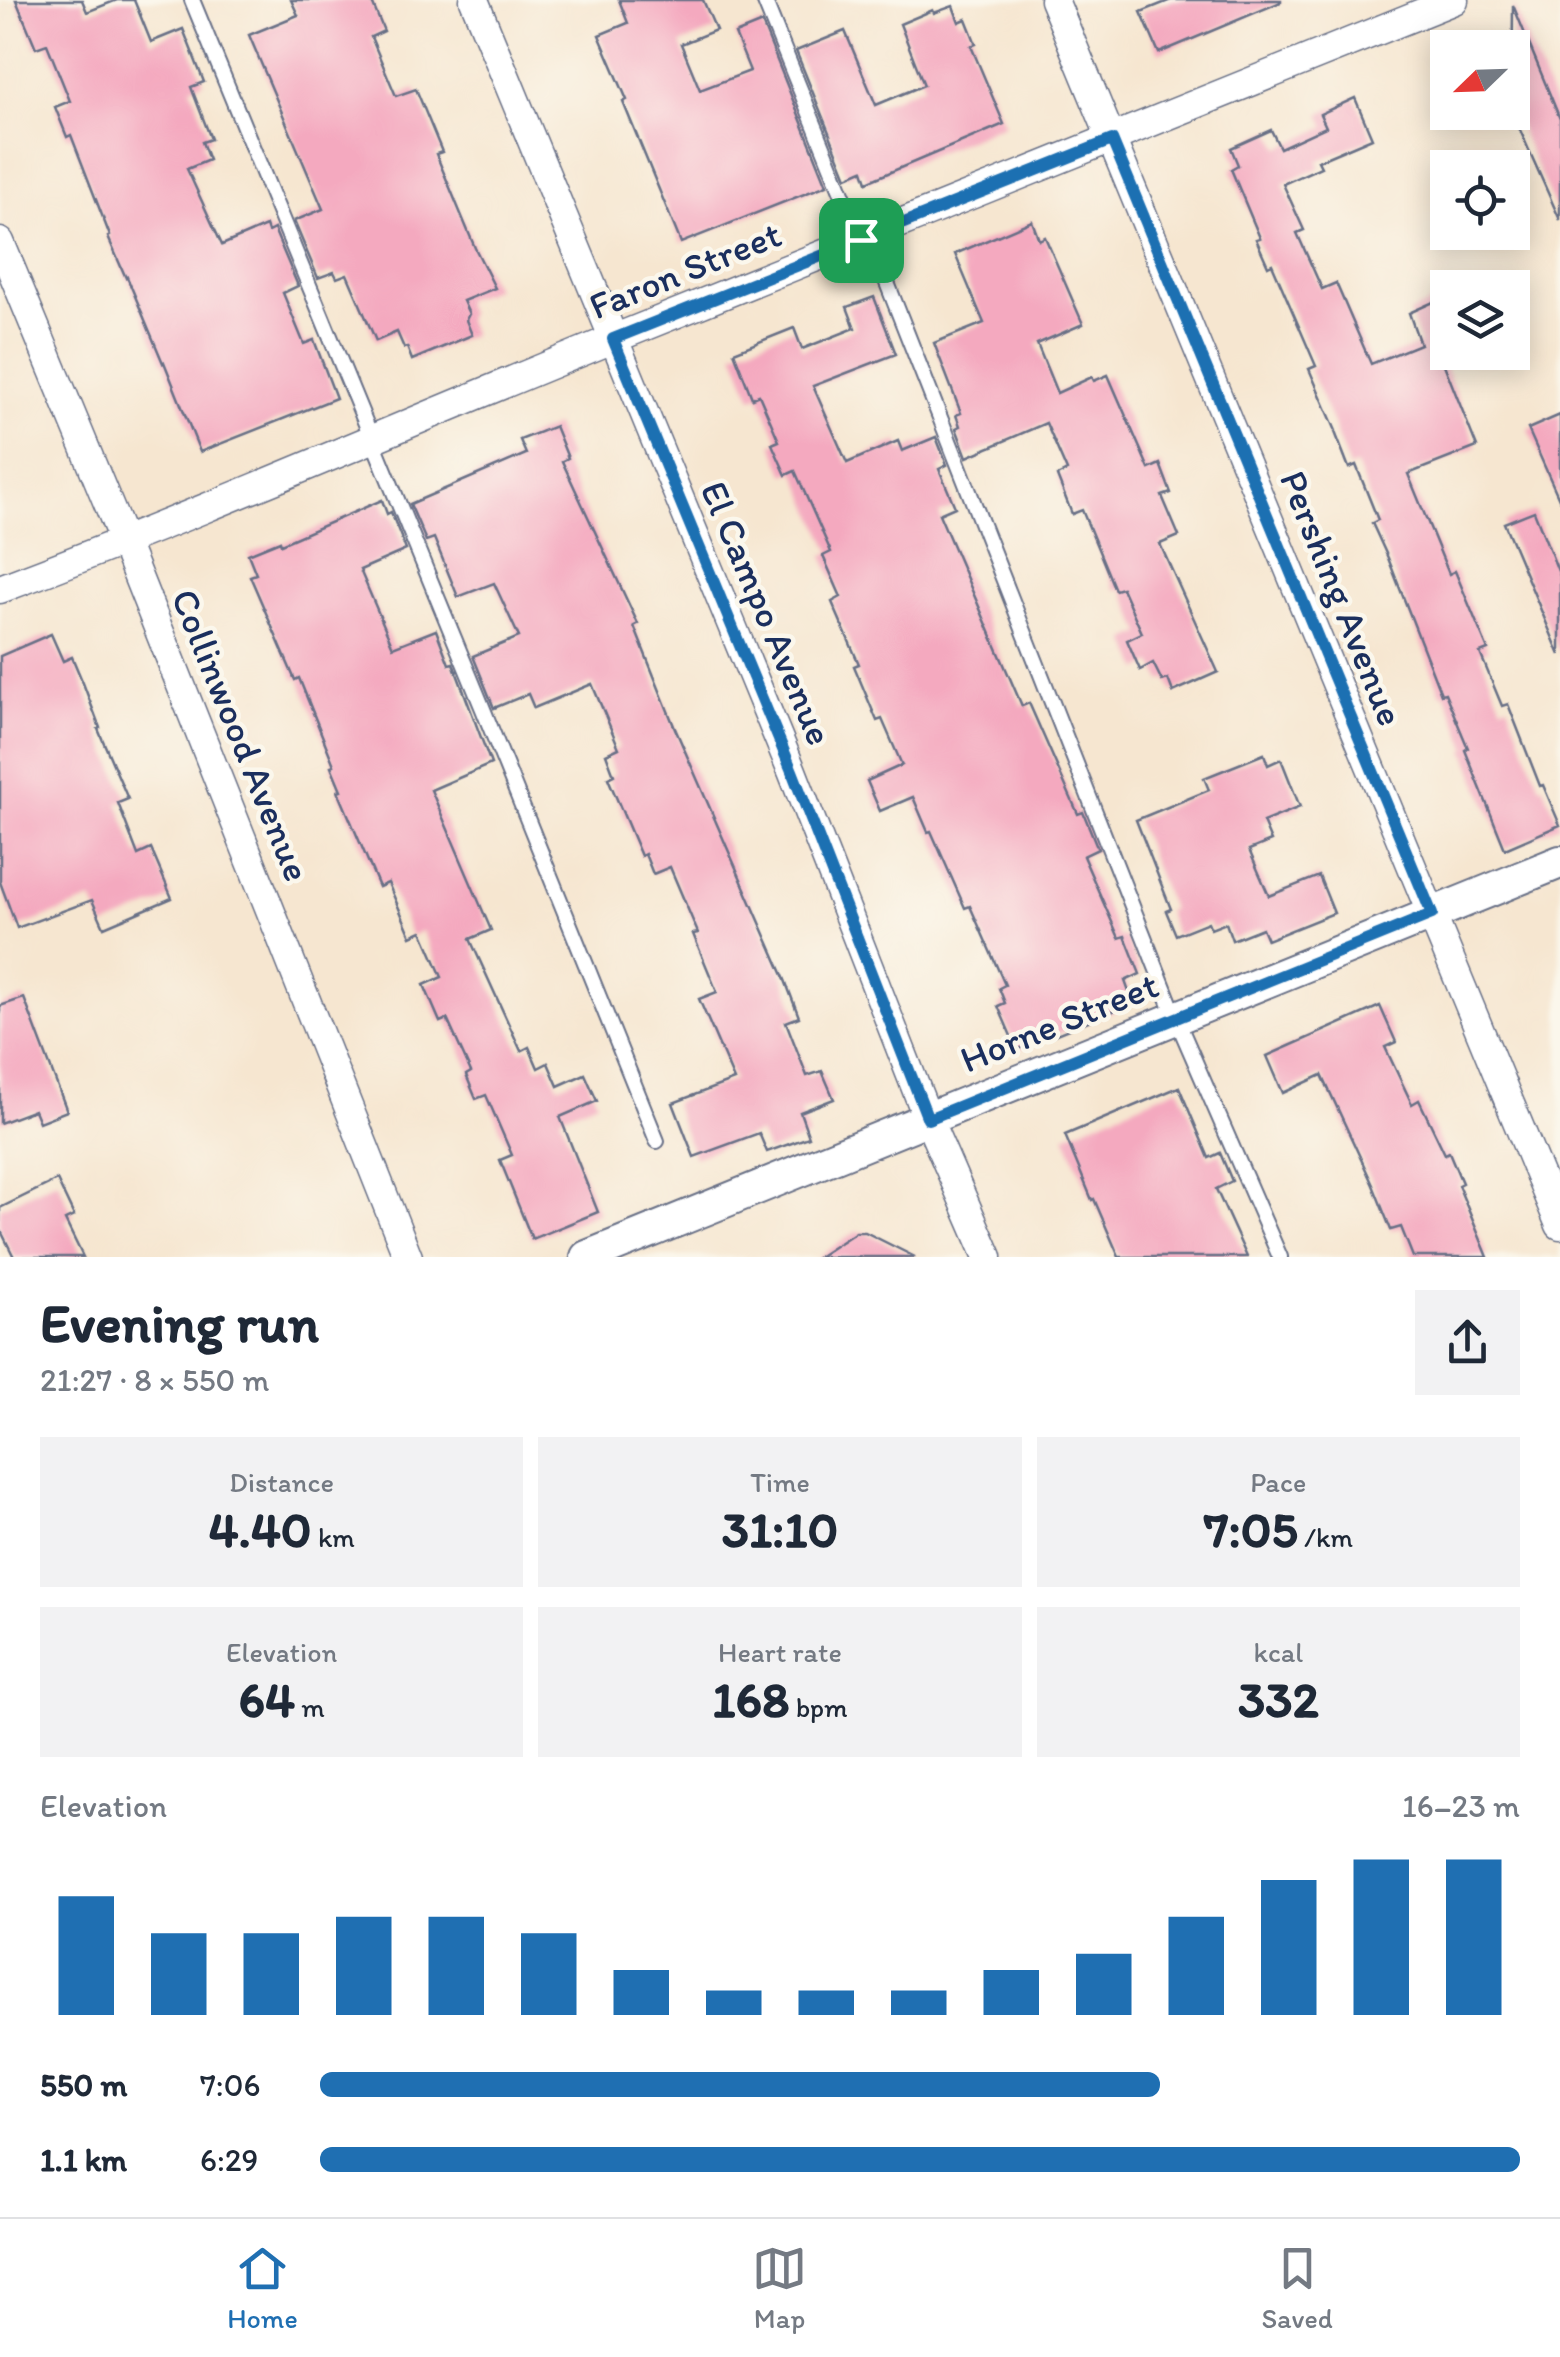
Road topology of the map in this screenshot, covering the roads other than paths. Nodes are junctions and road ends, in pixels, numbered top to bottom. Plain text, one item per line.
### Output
1 (192, 0) edge
2 (474, 0) edge
3 (764, 0) edge
4 (1054, 0) edge
5 (1454, 0) edge
6 (1112, 140) junction
7 (865, 239) junction
8 (0, 242) edge
9 (613, 339) junction
10 (371, 439) junction
11 (124, 542) junction
12 (0, 589) edge
13 (1560, 862) edge
14 (1432, 914) junction
15 (1176, 1018) junction
16 (928, 1119) junction
17 (657, 1141) dead end
18 (1560, 1225) edge
19 (408, 1257) edge
20 (587, 1257) edge
21 (988, 1257) edge
22 (1280, 1257) edge

1 - 10 lane
2 - 9 street, El Campo Avenue
3 - 7 lane
4 - 6 street, Pershing Avenue
5 - 6 street, Faron Street
6 - 7 street, Faron Street
6 - 14 street, Pershing Avenue
7 - 9 street, Faron Street
7 - 15 lane
8 - 11 street, Collinwood Avenue
9 - 10 street, Faron Street
9 - 16 street, El Campo Avenue
10 - 11 street, Faron Street
10 - 17 lane
11 - 12 street, Faron Street
11 - 19 street, Collinwood Avenue
13 - 14 street, Horne Street
14 - 15 street, Horne Street
14 - 18 street, Pershing Avenue
15 - 16 street, Horne Street
15 - 22 lane
16 - 20 street, Horne Street
16 - 21 street, El Campo Avenue

